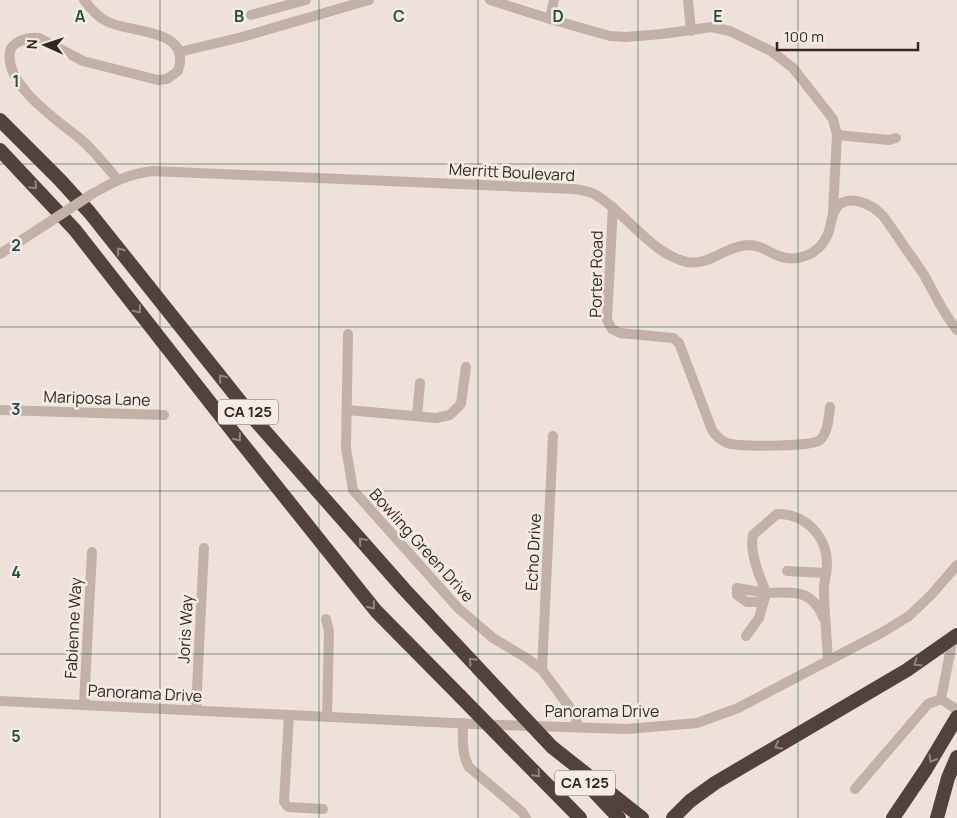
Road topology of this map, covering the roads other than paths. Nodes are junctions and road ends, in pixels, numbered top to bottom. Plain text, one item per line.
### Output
1 (84, 0) edge
2 (306, 0) edge
3 (369, 0) edge
4 (490, 0) edge
5 (554, 0) edge
6 (688, 0) edge
7 (251, 15) dead end
8 (550, 19) junction
9 (691, 30) junction
10 (179, 52) junction
11 (0, 120) edge
12 (837, 135) junction
13 (896, 138) dead end
14 (0, 150) edge
15 (117, 179) junction
16 (613, 207) junction
17 (833, 213) junction
18 (0, 254) edge
19 (957, 330) edge
20 (348, 334) dead end
21 (466, 367) dead end
22 (420, 383) dead end
23 (830, 407) dead end
24 (0, 410) edge
25 (347, 410) junction
26 (164, 415) dead end
27 (417, 416) junction
28 (553, 436) dead end
29 (204, 548) dead end
30 (92, 552) dead end
31 (957, 565) edge
32 (787, 571) dead end
33 (826, 573) junction
34 (766, 595) junction
35 (326, 619) dead end
36 (826, 627) junction
37 (746, 636) dead end
38 (955, 636) edge
39 (828, 661) junction
40 (542, 670) junction
41 (941, 699) junction
42 (0, 701) edge
43 (84, 704) junction
44 (196, 710) junction
45 (957, 710) edge
46 (289, 715) junction
47 (327, 716) junction
48 (957, 717) edge
49 (463, 723) junction
50 (578, 727) junction
51 (552, 747) junction
52 (957, 757) edge
53 (855, 789) dead end
54 (323, 810) dead end
55 (526, 818) edge
56 (578, 818) edge
57 (619, 818) edge
58 (632, 818) edge
59 (642, 818) edge
60 (673, 818) edge
61 (893, 818) edge
62 (937, 818) edge

1 - 10 street
2 - 7 street
3 - 10 street
4 - 8 street
5 - 8 street
6 - 9 street
8 - 9 street
9 - 12 street
10 - 15 street
51 -> 11 highway, CA 125, bridge
12 - 13 street
12 - 17 street, Merritt Boulevard
14 -> 56 highway, CA 125, bridge
15 - 16 street, Merritt Boulevard
15 - 18 street, Merritt Boulevard, bridge
16 - 17 street, Merritt Boulevard
16 - 23 street, Porter Road
17 - 19 street
20 - 25 street, Bowling Green Drive
21 - 27 street
22 - 27 street
24 - 26 street, Mariposa Lane
25 - 27 street
25 - 40 street, Bowling Green Drive
28 - 40 street, Echo Drive
29 - 44 street, Joris Way
30 - 43 street, Fabienne Way
31 - 39 street, Panorama Drive
32 - 33 street
33 - 34 street
33 - 36 street
34 - 36 street
34 - 37 street
35 - 47 street
36 - 39 street
38 - 41 street
38 -> 60 highway
39 - 50 street, Panorama Drive
40 - 50 street, Bowling Green Drive
41 - 45 street
41 - 53 street
42 - 43 street, Panorama Drive
43 - 44 street, Panorama Drive
44 - 46 street, Panorama Drive
46 - 47 street, Panorama Drive
46 - 54 street
47 - 49 street, Panorama Drive
48 -> 61 highway
49 - 50 street, Panorama Drive
49 - 55 street
51 - 57 highway, CA 125
51 - 58 highway
51 - 59 highway
52 - 62 highway

